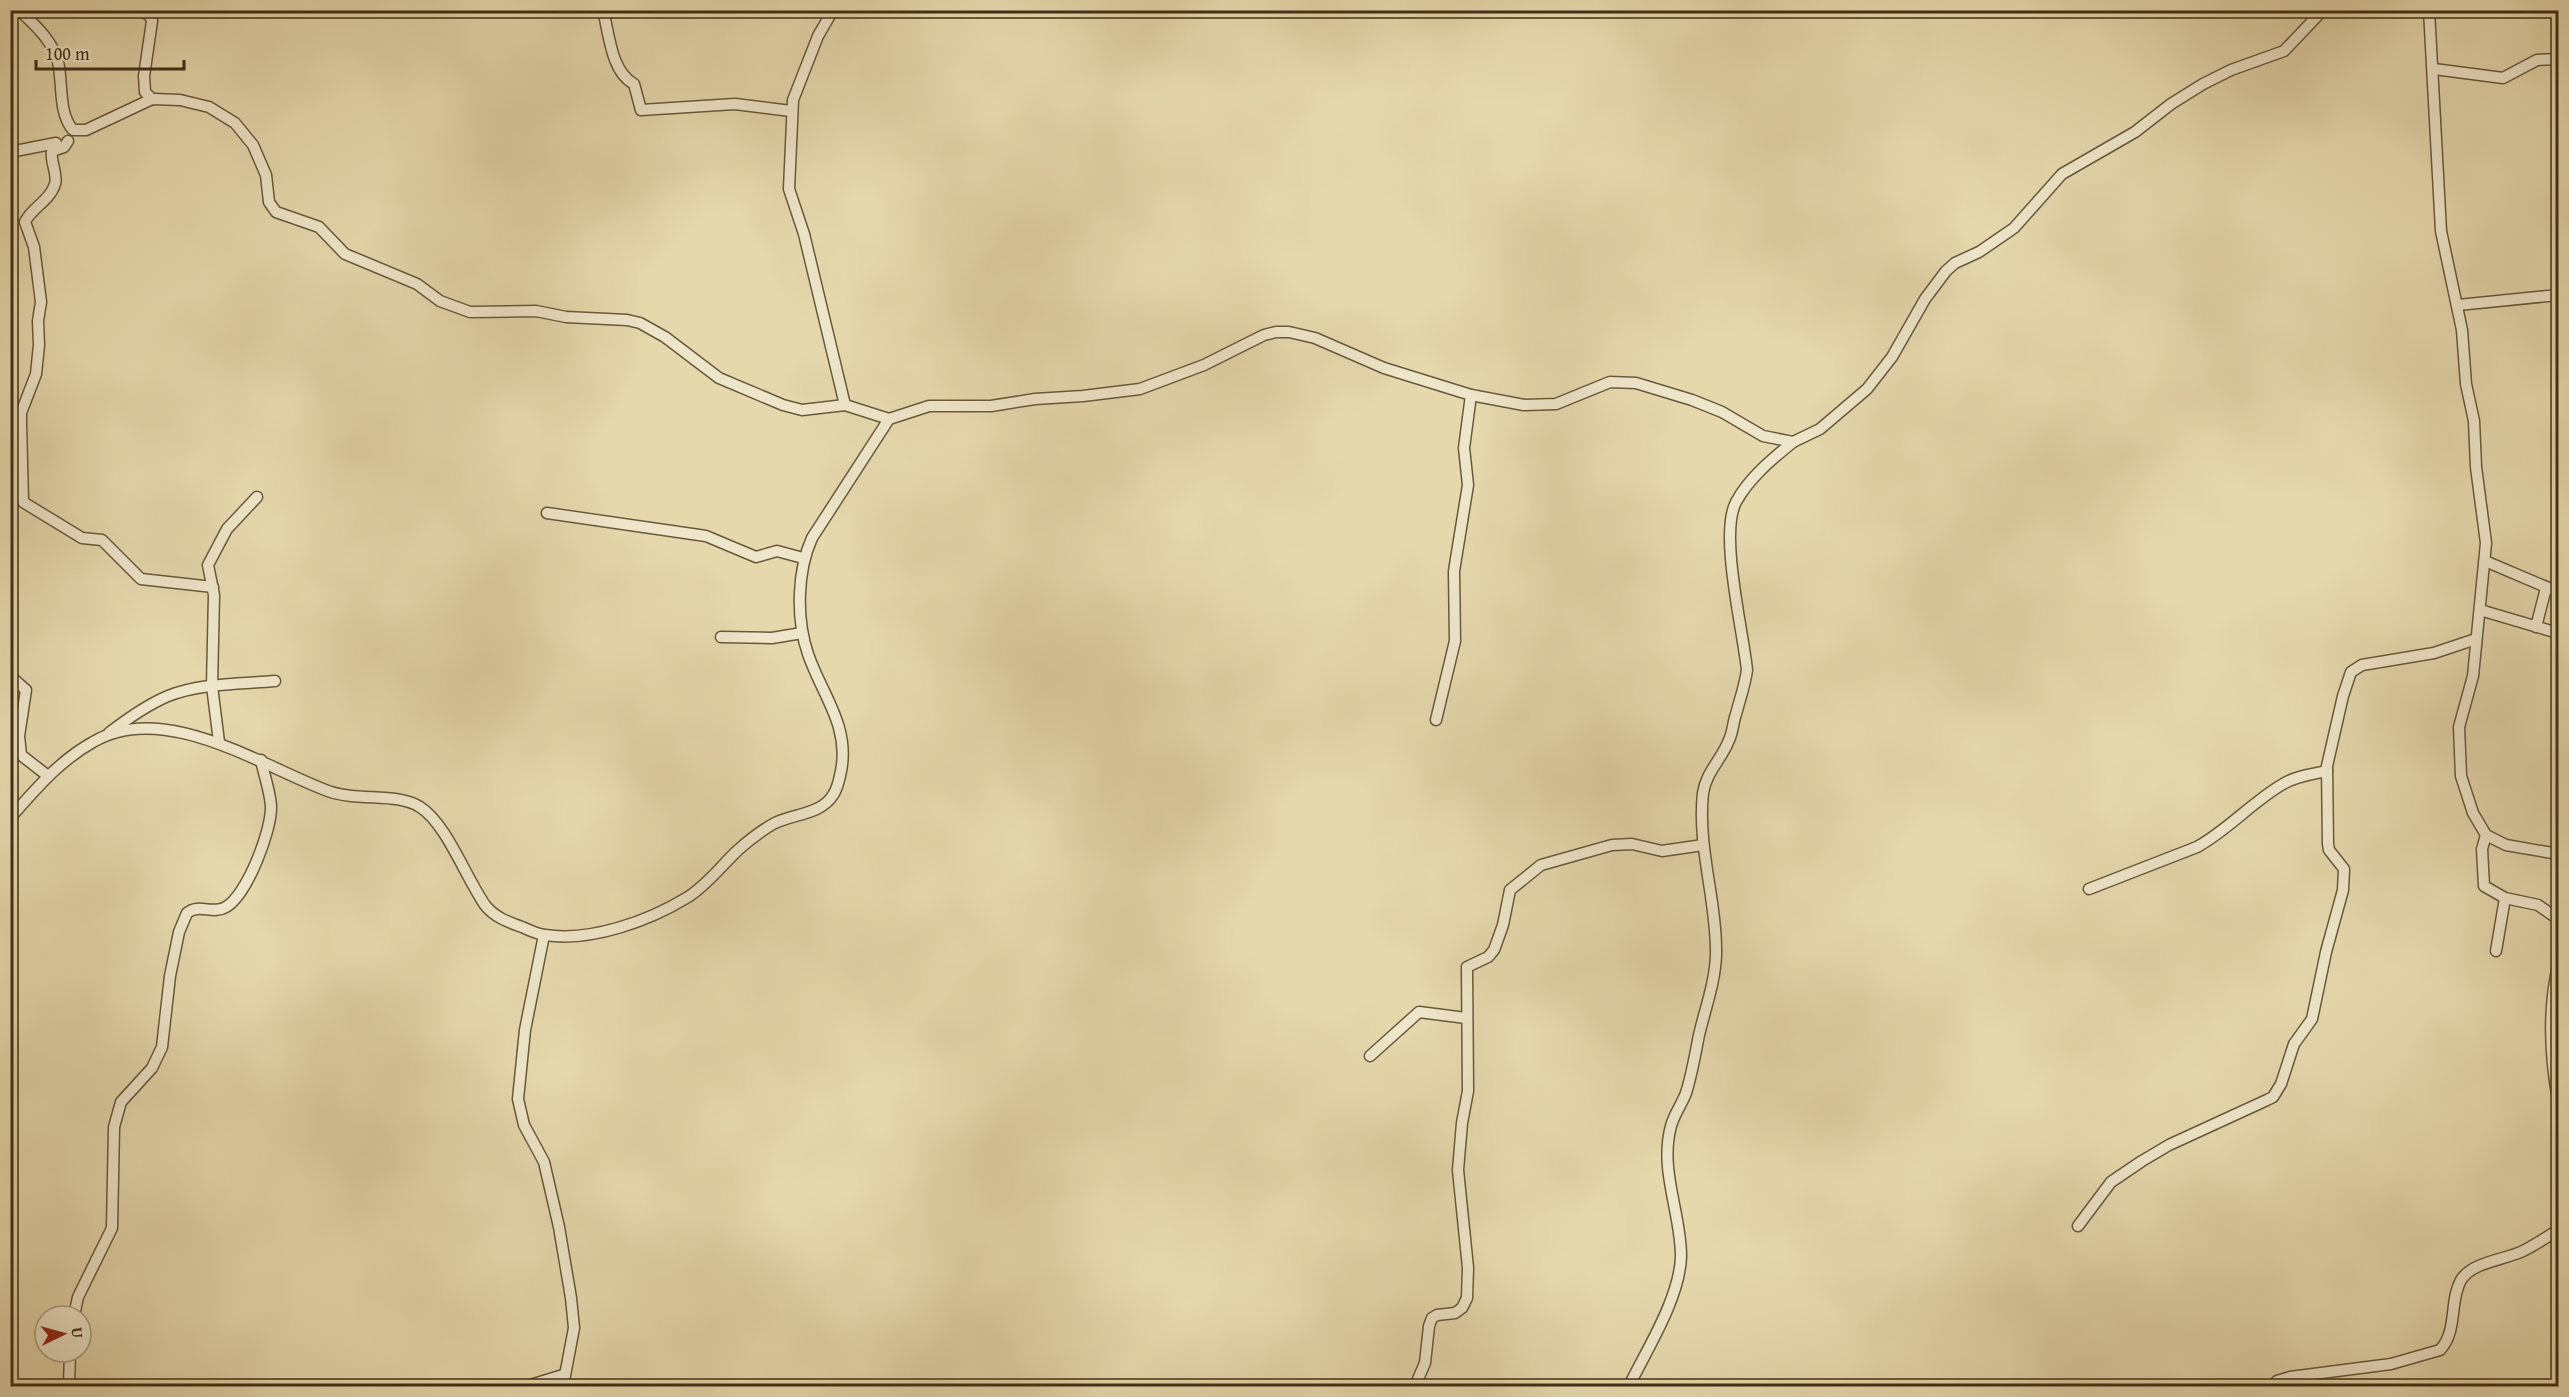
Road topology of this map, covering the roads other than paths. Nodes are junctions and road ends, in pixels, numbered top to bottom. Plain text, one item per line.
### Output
1 (19, 10) edge
2 (140, 10) edge
3 (603, 10) edge
4 (833, 10) edge
5 (2323, 10) edge
6 (2429, 10) edge
7 (2559, 59) edge
8 (2434, 69) junction
9 (152, 99) junction
10 (791, 111) junction
11 (73, 130) junction
12 (68, 141) junction
13 (10, 152) edge
14 (2559, 295) edge
15 (2458, 305) junction
16 (1471, 395) junction
17 (845, 405) junction
18 (889, 419) junction
19 (1792, 442) junction
20 (15, 449) edge
21 (256, 497) dead end
22 (547, 513) dead end
23 (803, 558) junction
24 (2485, 561) junction
25 (213, 587) junction
26 (2546, 588) junction
27 (2559, 592) edge
28 (2480, 610) junction
29 (2536, 627) junction
30 (802, 633) junction
31 (2559, 633) edge
32 (721, 637) dead end
33 (2476, 639) junction
34 (10, 676) edge
35 (275, 681) dead end
36 (212, 686) junction
37 (1436, 720) dead end
38 (106, 735) junction
39 (219, 742) junction
40 (10, 750) edge
41 (21, 755) junction
42 (261, 760) junction
43 (2327, 771) junction
44 (48, 776) junction
45 (10, 818) edge
46 (2486, 835) junction
47 (1703, 845) junction
48 (2559, 854) edge
49 (2089, 889) dead end
50 (2505, 898) junction
51 (2559, 919) edge
52 (544, 935) junction
53 (2496, 951) dead end
54 (2559, 966) edge
55 (1466, 1018) junction
56 (1370, 1056) dead end
57 (2559, 1100) edge
58 (2078, 1226) dead end
59 (2559, 1230) edge
60 (77, 1304) edge
61 (70, 1364) edge
62 (563, 1381) edge
63 (69, 1386) edge
64 (527, 1386) edge
65 (1414, 1386) edge
66 (1629, 1386) edge
67 (2272, 1386) edge

1 - 11 street
2 - 9 street
3 - 10 street
4 - 10 street
5 - 19 street
6 - 8 street
7 - 8 street
8 - 15 street
9 - 11 street
9 - 17 street
10 - 17 street
11 - 12 street
12 - 13 street
12 - 20 street
14 - 15 street
15 - 24 street
16 - 18 street
16 - 19 street
16 - 37 street
17 - 18 street
18 - 23 street
19 - 47 street
20 - 25 street
21 - 25 street
22 - 23 street
23 - 30 street
24 - 26 street
24 - 28 street
25 - 36 street
26 - 27 street
26 - 29 street
28 - 29 street
28 - 33 street
29 - 31 street
30 - 32 street
30 - 52 street
33 - 43 street
33 - 46 street
34 - 41 street
35 - 36 street
36 - 38 street
36 - 39 street
38 - 39 street
38 - 44 street
39 - 42 street
40 - 41 street
41 - 44 street
42 - 52 street
42 - 60 street
43 - 49 street
43 - 58 street
44 - 45 street
46 - 48 street
46 - 50 street
47 - 55 street
47 - 66 street
50 - 51 street
50 - 53 street
52 - 62 street
54 - 57 street
55 - 56 street
55 - 65 street
59 - 67 street
61 - 63 street
62 - 64 street

